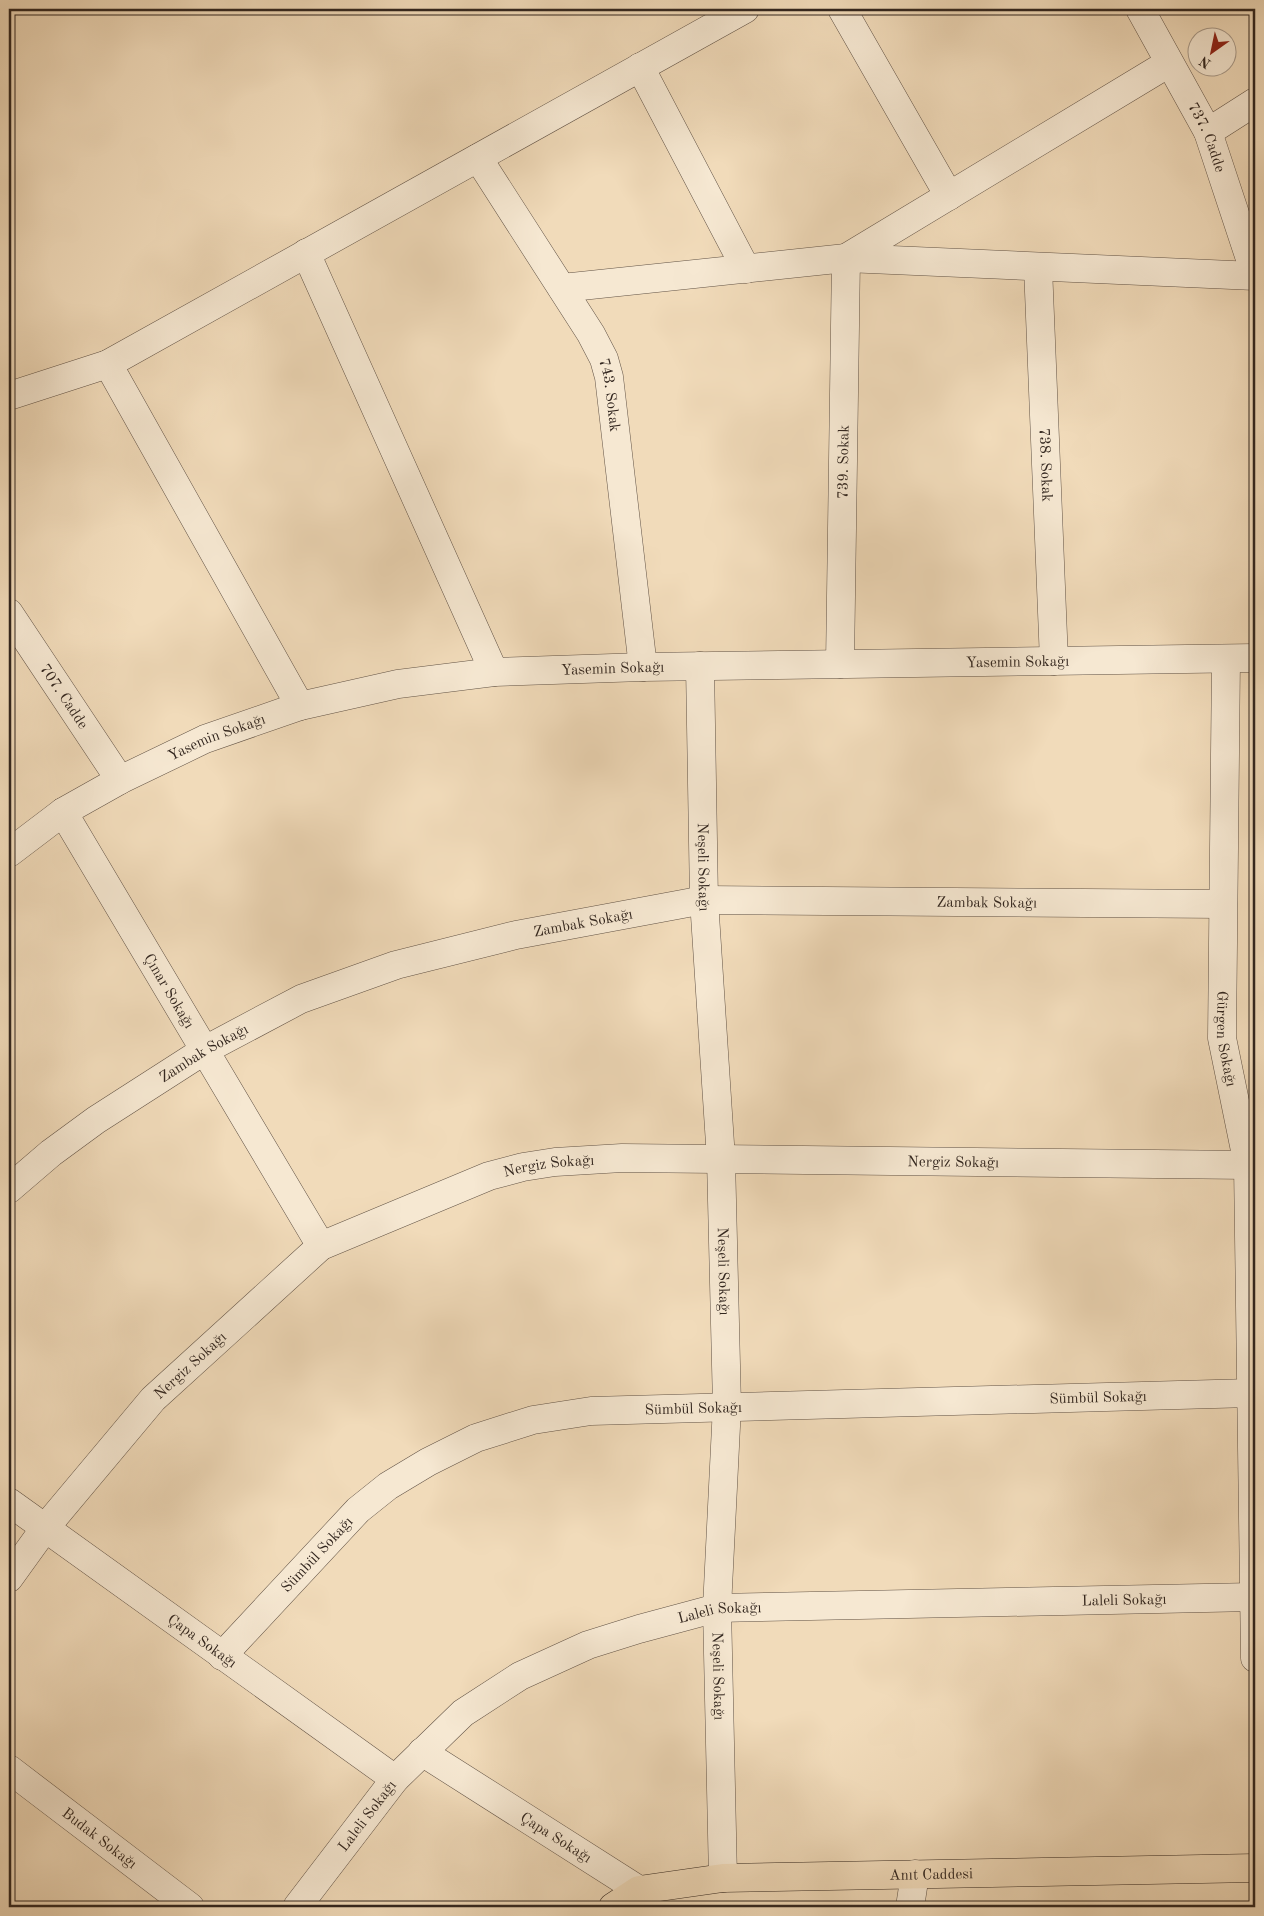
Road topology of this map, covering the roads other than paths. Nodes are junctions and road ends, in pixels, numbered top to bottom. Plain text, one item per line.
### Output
1 (745, 9) edge
2 (842, 9) edge
3 (1140, 9) edge
4 (1170, 63) junction
5 (640, 67) junction
6 (1255, 102) edge
7 (1208, 132) junction
8 (478, 158) junction
9 (949, 196) junction
10 (306, 253) junction
11 (846, 258) junction
12 (1038, 267) junction
13 (746, 269) junction
14 (1255, 275) edge
15 (562, 288) junction
16 (108, 364) junction
17 (9, 396) edge
18 (9, 613) edge
19 (1255, 658) edge
20 (1226, 659) junction
21 (1054, 661) junction
22 (840, 664) junction
23 (700, 666) junction
24 (644, 667) junction
25 (494, 672) junction
26 (300, 706) junction
27 (120, 780) junction
28 (63, 812) junction
29 (9, 853) edge
30 (704, 900) junction
31 (1223, 904) junction
32 (205, 1050) junction
33 (721, 1159) junction
34 (1252, 1162) edge
35 (9, 1188) edge
36 (321, 1246) junction
37 (1252, 1393) junction
38 (727, 1406) junction
39 (1254, 1431) edge
40 (9, 1502) edge
41 (45, 1528) junction
42 (9, 1578) edge
43 (1254, 1597) edge
44 (717, 1608) junction
45 (222, 1656) junction
46 (1255, 1658) edge
47 (422, 1752) junction
48 (9, 1770) edge
49 (395, 1779) junction
50 (1255, 1868) edge
51 (914, 1874) junction
52 (723, 1878) junction
53 (639, 1890) junction
54 (190, 1907) edge
55 (296, 1907) edge
56 (613, 1907) edge
57 (910, 1907) edge

1 - 5 street
2 - 9 street
3 - 4 street, 737. Cadde
4 - 7 street, 737. Cadde
4 - 9 street
5 - 8 street
5 - 13 street
6 - 7 street
7 - 14 street, 737. Cadde
8 - 10 street
8 - 15 street, 743. Sokak
9 - 11 street
10 - 16 street
10 - 25 street
11 - 12 street
11 - 13 street
11 - 22 street, 739. Sokak
12 - 14 street
12 - 21 street, 738. Sokak
13 - 15 street
15 - 24 street, 743. Sokak
16 - 17 street
16 - 26 street
18 - 27 street, 707. Cadde
19 - 20 street, Yasemin Sokağı
20 - 21 street, Yasemin Sokağı
20 - 31 street, Gürgen Sokağı
21 - 22 street, Yasemin Sokağı
22 - 23 street, Yasemin Sokağı
23 - 24 street, Yasemin Sokağı
23 - 30 street, Neşeli Sokağı
24 - 25 street, Yasemin Sokağı
25 - 26 street, Yasemin Sokağı
26 - 27 street, Yasemin Sokağı
27 - 28 street, Yasemin Sokağı
28 - 29 street, Yasemin Sokağı
28 - 32 street, Çınar Sokağı
30 - 31 street, Zambak Sokağı
30 - 32 street, Zambak Sokağı
30 - 33 street, Neşeli Sokağı
31 - 34 street, Gürgen Sokağı
32 - 35 street, Zambak Sokağı
32 - 36 street, Çınar Sokağı
33 - 34 street, Nergiz Sokağı
33 - 36 street, Nergiz Sokağı
33 - 38 street, Neşeli Sokağı
34 - 37 street, Gürgen Sokağı
36 - 41 street, Nergiz Sokağı
37 - 38 street, Sümbül Sokağı
37 - 39 street, Gürgen Sokağı
38 - 44 street, Neşeli Sokağı
38 - 45 street, Sümbül Sokağı
39 - 43 street, Gürgen Sokağı
40 - 41 street, Çapa Sokağı
41 - 42 street, Nergiz Sokağı
41 - 45 street, Çapa Sokağı
43 - 44 street, Laleli Sokağı
43 - 46 street, Gürgen Sokağı
44 - 47 street, Laleli Sokağı
44 - 52 street, Neşeli Sokağı
45 - 49 street, Çapa Sokağı
47 - 49 street, Laleli Sokağı
47 - 53 street, Çapa Sokağı
48 - 54 street, Budak Sokağı
49 - 55 street, Laleli Sokağı
50 - 51 main road, Anıt Caddesi
51 - 52 main road, Anıt Caddesi
51 - 57 street
52 - 53 main road, Anıt Caddesi
53 - 56 main road, Anıt Caddesi

